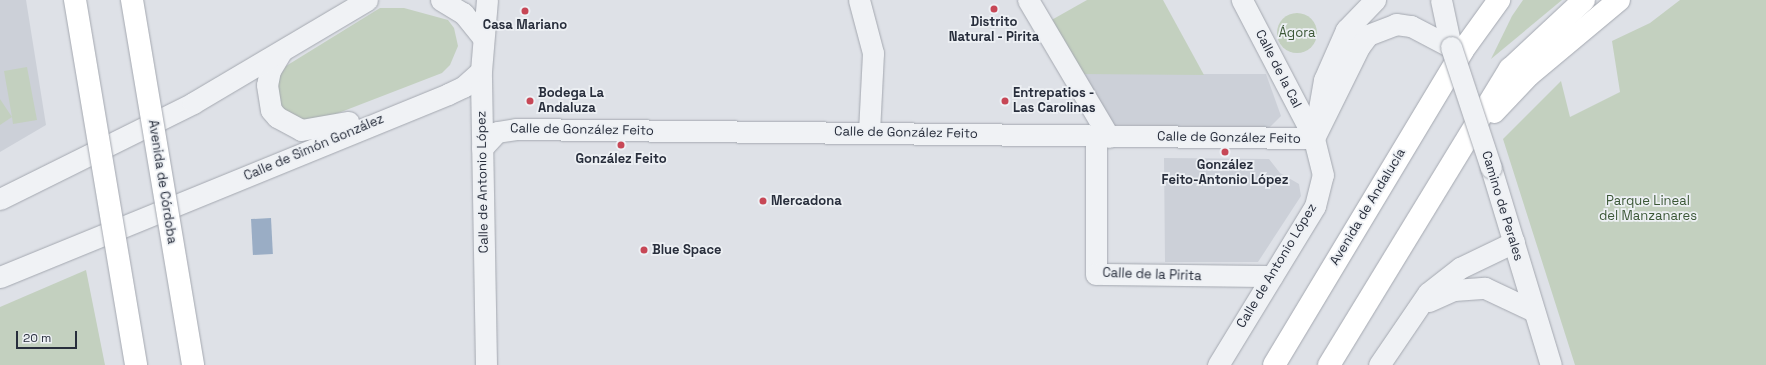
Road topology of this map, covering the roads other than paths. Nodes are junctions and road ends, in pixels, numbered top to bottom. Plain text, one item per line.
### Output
1 (75, 0) edge
2 (132, 0) edge
3 (367, 0) edge
4 (441, 0) edge
5 (487, 0) edge
6 (859, 0) edge
7 (1028, 0) edge
8 (1242, 0) edge
9 (1374, 0) edge
10 (1441, 0) edge
11 (1486, 0) edge
12 (1500, 0) edge
13 (1584, 0) edge
14 (1619, 0) edge
15 (483, 38) junction
16 (1457, 48) junction
17 (281, 52) junction
18 (481, 71) junction
19 (448, 94) junction
20 (404, 110) junction
21 (482, 114) junction
22 (869, 131) junction
23 (497, 132) junction
24 (1103, 137) junction
25 (1314, 138) junction
26 (482, 148) junction
27 (1454, 155) junction
28 (0, 199) edge
29 (1514, 242) junction
30 (1272, 276) junction
31 (0, 277) edge
32 (1415, 309) junction
33 (1534, 311) junction
34 (136, 365) edge
35 (193, 365) edge
36 (486, 365) edge
37 (1218, 365) edge
38 (1274, 365) edge
39 (1329, 365) edge
40 (1379, 365) edge
41 (1551, 365) edge

1 - 34 main road, bridge
2 - 35 main road, Avenida de Córdoba, bridge
3 - 17 street, Calle de Simón González
4 - 15 street
5 - 15 street, Calle de Antonio López
6 - 22 street
7 - 24 street
8 - 25 street, Calle de la Cal
9 - 25 street
10 - 16 street, Camino de Perales
11 - 16 main road
12 - 16 main road
13 - 27 main road
14 - 27 main road
15 - 18 street, Calle de Antonio López
16 - 25 street
16 - 29 street, Camino de Perales, bridge
16 - 38 main road, Avenida de Andalucía
17 - 20 street, Calle de Simón González
17 - 28 street, Calle de Simón González
18 - 19 street, Calle de Simón González
18 - 21 street, Calle de Antonio López
19 - 20 street, Calle de Simón González
19 - 21 street
20 - 31 street, Calle de Simón González
21 - 23 street, Calle de González Feito
21 - 26 street, Calle de Antonio López
22 - 23 street, Calle de González Feito
22 - 24 street, Calle de González Feito
23 - 26 street, Calle de González Feito
24 - 25 street, Calle de González Feito
24 - 30 street, Calle de la Pirita
25 - 30 street, Calle de Antonio López
26 - 36 street, Calle de Antonio López
27 - 39 main road
29 - 32 street
29 - 33 street, Camino de Perales
30 - 37 street, Calle de Antonio López
32 - 33 street
32 - 40 street
33 - 41 street, Camino de Perales

